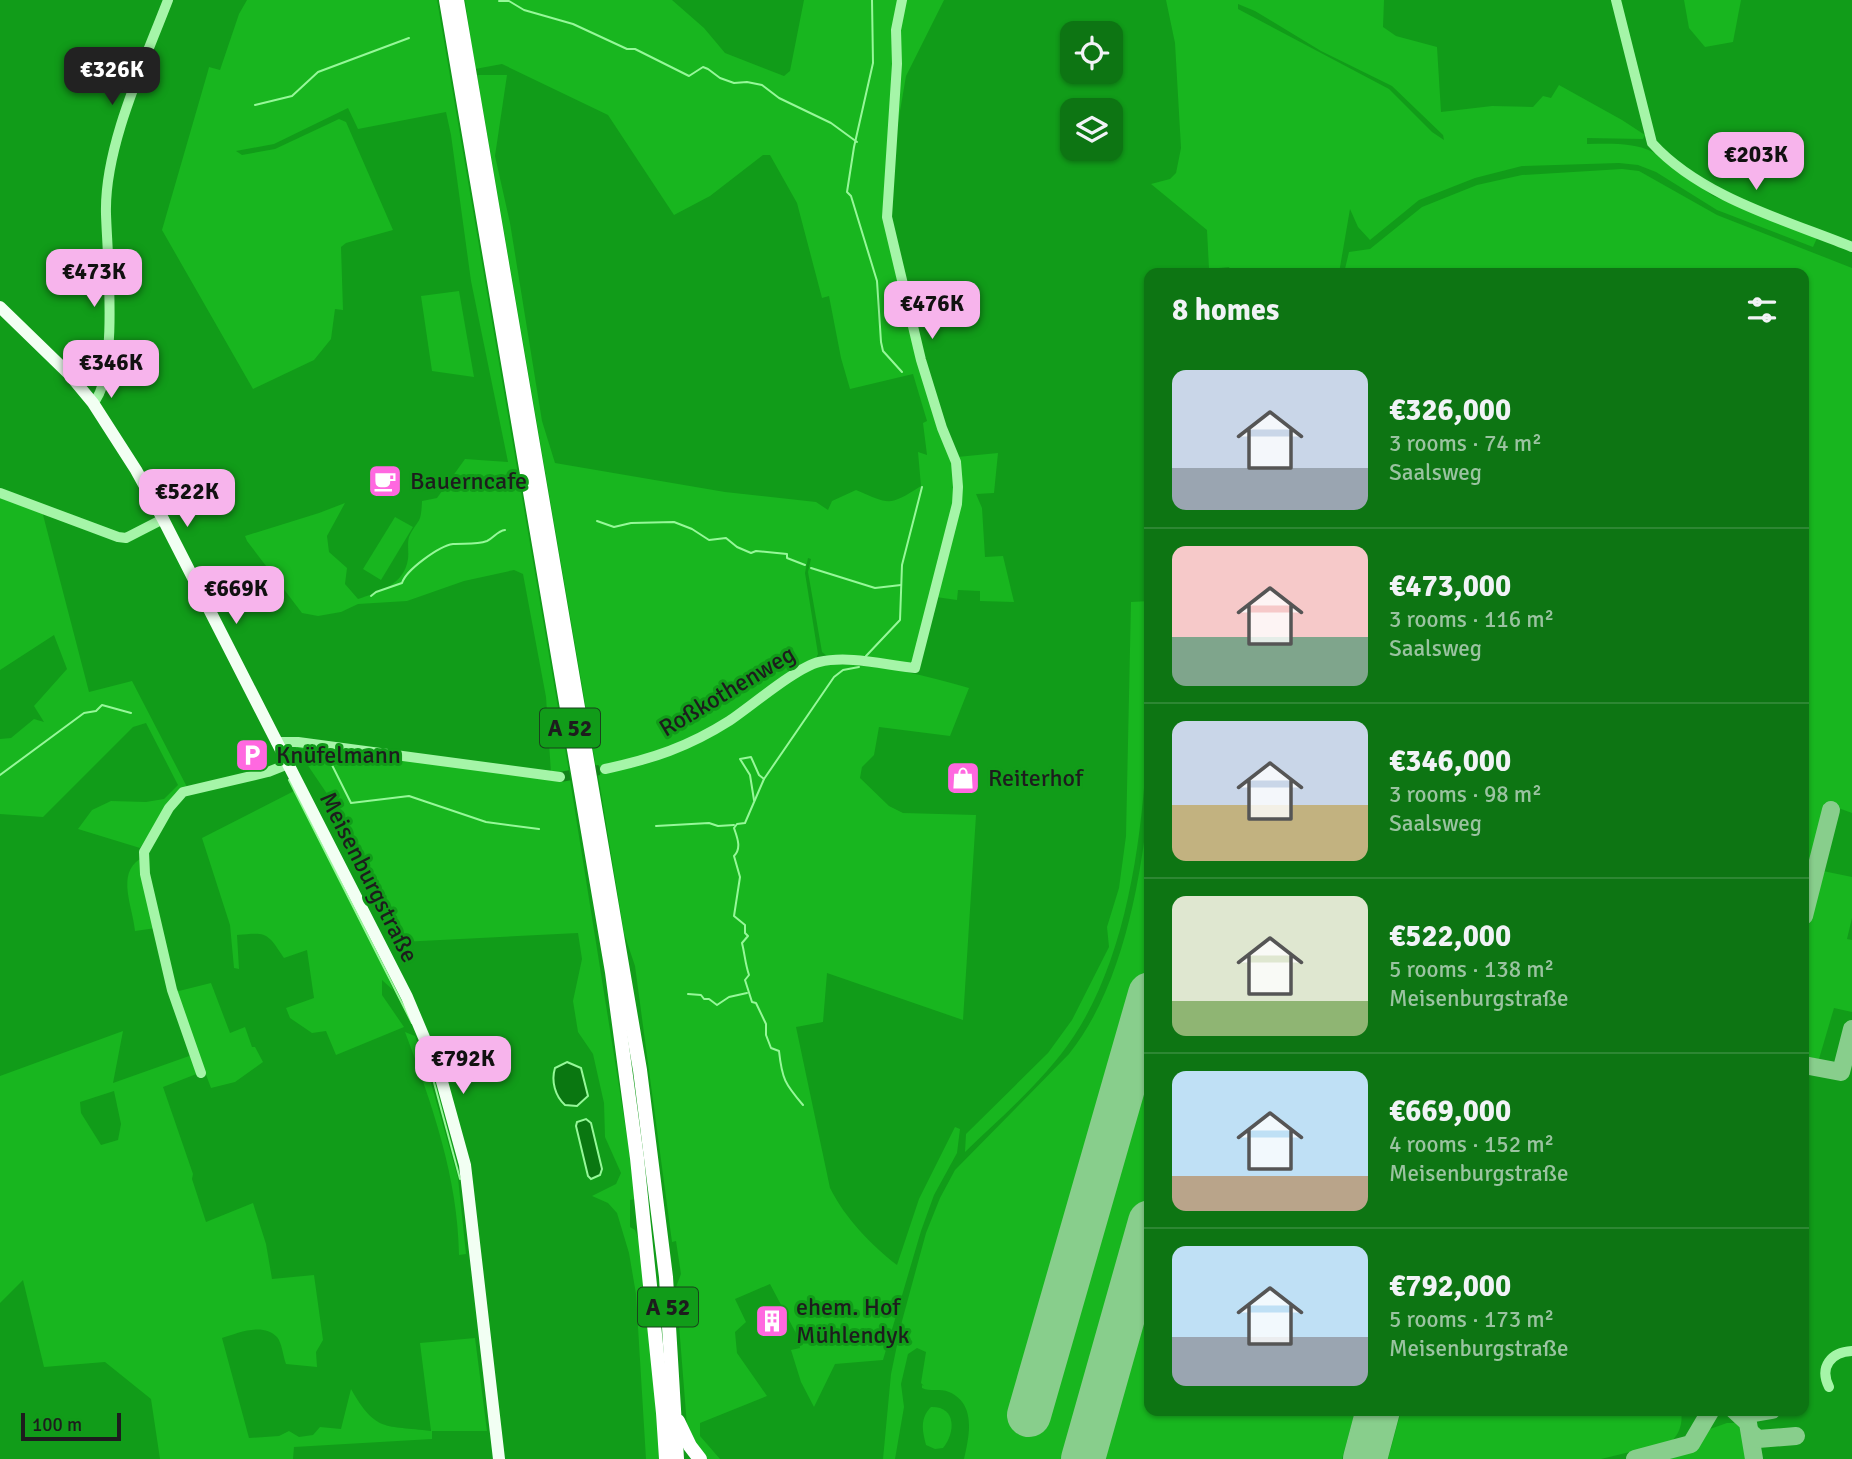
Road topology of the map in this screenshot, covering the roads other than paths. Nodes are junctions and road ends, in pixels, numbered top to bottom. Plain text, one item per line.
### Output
1 (169, 0) edge
2 (446, 0) edge
3 (457, 0) edge
4 (902, 0) edge
5 (1616, 0) edge
6 (1852, 247) edge
7 (0, 307) edge
8 (93, 403) junction
9 (0, 493) edge
10 (163, 519) junction
11 (276, 742) junction
12 (288, 764) junction
13 (605, 769) tunnel mouth
14 (560, 776) tunnel mouth
15 (201, 1073) dead end
16 (1852, 1351) edge
17 (1829, 1387) dead end
18 (675, 1412) junction
19 (499, 1459) edge
20 (666, 1459) edge
21 (677, 1459) edge
22 (699, 1459) edge

1 - 8 street
2 - 20 highway, A 52
3 - 18 highway, A 52
4 - 13 street, Roßkothenweg
5 - 6 street
7 - 8 main road, Meisenburgstraße
8 - 10 main road, Meisenburgstraße
9 - 10 street
10 - 11 main road, Meisenburgstraße
11 - 12 main road, Meisenburgstraße
11 - 14 street
12 - 15 street
12 - 19 main road, Meisenburgstraße
16 - 17 street
18 - 21 highway, A 52
18 - 22 highway

